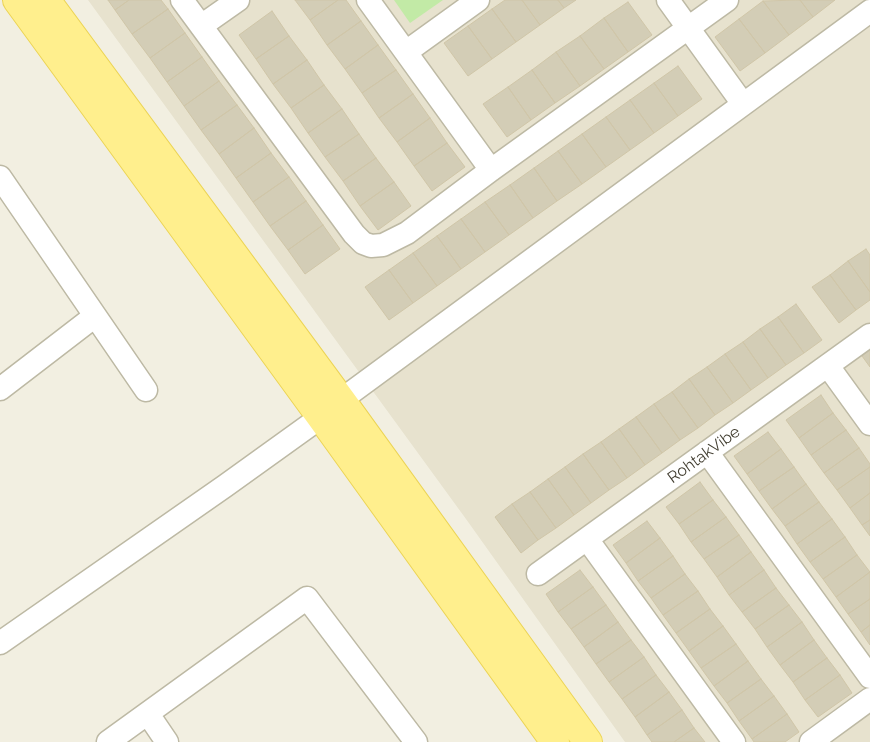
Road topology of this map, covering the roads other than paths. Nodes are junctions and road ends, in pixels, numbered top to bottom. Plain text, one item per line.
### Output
1 (17, 0) edge
2 (46, 0) edge
3 (182, 0) edge
4 (238, 0) edge
5 (368, 0) edge
6 (478, 0) edge
7 (668, 0) edge
8 (727, 0) edge
9 (870, 11) edge
10 (201, 26) junction
11 (688, 28) junction
12 (406, 52) junction
13 (744, 104) junction
14 (491, 170) junction
15 (0, 177) edge
16 (95, 316) junction
17 (870, 335) edge
18 (828, 366) junction
19 (0, 390) edge
20 (146, 390) dead end
21 (331, 408) junction
22 (870, 424) edge
23 (707, 452) junction
24 (587, 539) junction
25 (538, 574) dead end
26 (0, 643) edge
27 (870, 677) edge
28 (870, 700) edge
29 (148, 714) junction
30 (108, 742) edge
31 (167, 742) edge
32 (415, 742) edge
33 (555, 742) edge
34 (588, 742) edge
35 (734, 742) edge
36 (811, 742) edge

1 - 21 main road
2 - 21 main road
3 - 10 street
4 - 10 street
5 - 12 street
6 - 12 street
7 - 11 street
8 - 11 street
9 - 13 street
10 - 14 street
11 - 13 street
11 - 14 street
12 - 14 street
13 - 21 street
15 - 16 street
16 - 19 street
16 - 20 street
17 - 18 street, RohtakVibe
18 - 22 street
18 - 23 street, RohtakVibe
21 - 26 street
21 - 33 main road
21 - 34 main road
23 - 24 street, RohtakVibe
23 - 27 street
24 - 25 street, RohtakVibe
24 - 35 street
28 - 36 street
29 - 30 street
29 - 31 street
29 - 32 street

